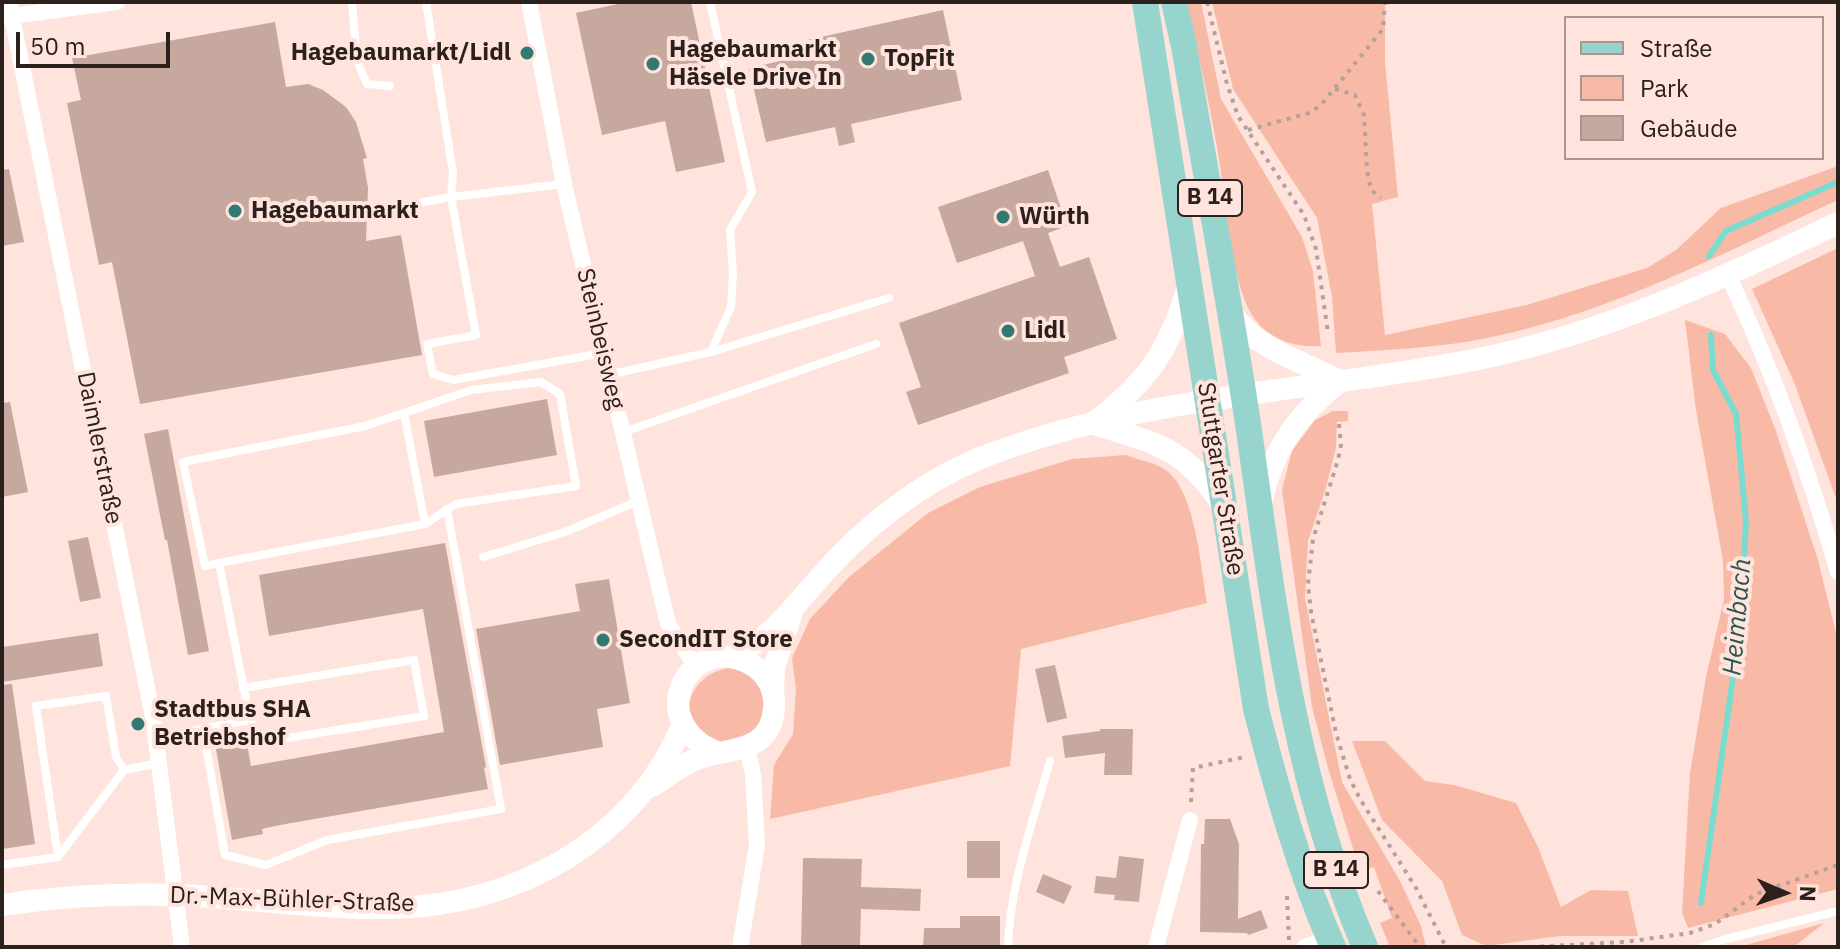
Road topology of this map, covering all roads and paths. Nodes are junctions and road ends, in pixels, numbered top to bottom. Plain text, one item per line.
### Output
1 (117, 2) edge
2 (352, 2) edge
3 (426, 2) edge
4 (529, 2) edge
5 (710, 2) edge
6 (1145, 2) edge
7 (1174, 2) edge
8 (1207, 2) edge
9 (1385, 2) edge
10 (8, 11) edge
11 (390, 86) dead end
12 (1335, 89) junction
13 (1248, 130) junction
14 (564, 184) junction
15 (451, 197) junction
16 (1381, 198) dead end
17 (407, 205) dead end
18 (1838, 223) edge
19 (1728, 275) junction
20 (1190, 282) junction
21 (889, 298) dead end
22 (1229, 313) junction
23 (1328, 333) dead end
24 (876, 344) dead end
25 (711, 352) junction
26 (603, 353) junction
27 (608, 375) junction
28 (1331, 382) junction
29 (1252, 393) junction
30 (1208, 400) junction
31 (404, 413) junction
32 (1092, 424) junction
33 (1339, 424) dead end
34 (621, 433) junction
35 (638, 501) junction
36 (1222, 504) junction
37 (1260, 508) junction
38 (447, 509) junction
39 (425, 524) junction
40 (483, 557) dead end
41 (219, 563) junction
42 (1838, 572) edge
43 (792, 611) junction
44 (733, 656) junction
45 (696, 667) junction
46 (243, 688) junction
47 (773, 694) junction
48 (250, 720) junction
49 (683, 724) junction
50 (203, 729) junction
51 (155, 737) junction
52 (747, 748) junction
53 (717, 752) junction
54 (1257, 755) dead end
55 (1050, 761) dead end
56 (159, 763) junction
57 (124, 770) junction
58 (644, 791) junction
59 (1190, 820) joint
60 (58, 857) junction
61 (2, 865) edge
62 (1838, 865) edge
63 (1378, 891) dead end
64 (177, 895) junction
65 (2, 905) edge
66 (1838, 911) edge
67 (1323, 944) edge
68 (1560, 946) edge
69 (182, 947) edge
70 (740, 947) edge
71 (1008, 947) edge
72 (1156, 947) edge
73 (1365, 947) edge
74 (1420, 947) edge
75 (1446, 947) edge
76 (1530, 947) edge
77 (1702, 947) edge

1 - 10 street
2 - 11 lane
3 - 15 lane
4 - 14 street, Steinbeisweg
5 - 25 lane
6 - 20 main road, Stuttgarter Straße / B 14
7 - 22 main road, Stuttgarter Straße / B 14
8 - 13 path
9 - 12 path
10 - 51 street, Daimlerstraße
12 - 13 path
12 - 16 path
13 - 23 path
14 - 15 lane
14 - 26 street, Steinbeisweg
15 - 17 lane
15 - 26 lane
18 - 19 street
19 - 28 street
19 - 42 street
20 - 30 main road, Stuttgarter Straße / B 14
20 - 32 street
21 - 25 lane
22 - 28 street
22 - 29 main road, Stuttgarter Straße / B 14
24 - 34 lane
25 - 27 lane
26 - 27 street, Steinbeisweg
27 - 34 street, Steinbeisweg
28 - 29 street
28 - 37 street
29 - 30 street
29 - 37 main road, Stuttgarter Straße / B 14
30 - 32 street
30 - 36 main road, Stuttgarter Straße / B 14
31 - 38 lane
31 - 39 lane
31 - 41 lane
32 - 36 street
32 - 43 street
33 - 75 path
34 - 35 street, Steinbeisweg
35 - 40 lane
35 - 45 street, Steinbeisweg
36 - 67 main road, Stuttgarter Straße / B 14
37 - 73 main road, Stuttgarter Straße / B 14
38 - 39 lane
38 - 50 lane
39 - 41 lane
41 - 46 lane
43 - 44 street
43 - 47 street
44 - 45 street
44 - 47 street
45 - 49 street
46 - 48 lane
46 - 48 lane
47 - 52 street
48 - 50 lane
49 - 53 street
49 - 58 street, Dr.-Max-Bühler-Straße
50 - 51 lane
51 - 56 street, Daimlerstraße
52 - 53 street
52 - 70 street
53 - 58 street, Dr.-Max-Bühler-Straße
54 - 59 path
55 - 71 lane
56 - 57 lane
56 - 64 street, Daimlerstraße
57 - 60 lane
57 - 60 lane
58 - 64 street, Dr.-Max-Bühler-Straße
59 - 72 street
60 - 61 lane
62 - 68 path
63 - 74 path
64 - 65 street, Dr.-Max-Bühler-Straße
64 - 69 street, Daimlerstraße
66 - 77 lane
68 - 76 path

